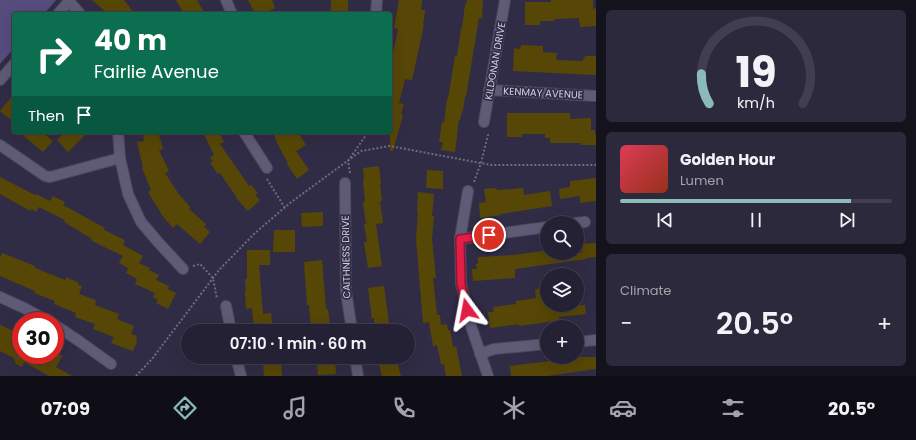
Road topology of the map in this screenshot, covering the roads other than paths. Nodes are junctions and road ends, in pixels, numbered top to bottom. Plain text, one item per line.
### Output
1 (226, 0) edge
2 (377, 0) edge
3 (505, 0) edge
4 (69, 1) edge
5 (60, 12) edge
6 (78, 12) edge
7 (231, 12) edge
8 (376, 12) edge
9 (12, 66) edge
10 (0, 80) edge
11 (489, 90) junction
12 (596, 96) edge
13 (484, 122) road end
14 (118, 134) edge
15 (245, 134) edge
16 (0, 145) edge
17 (120, 158) junction
18 (267, 168) road end
19 (345, 183) road end
20 (468, 191) road end
21 (540, 228) edge
22 (460, 239) junction
23 (183, 268) road end
24 (0, 297) edge
25 (226, 306) road end
26 (31, 312) edge
27 (230, 324) edge
28 (351, 324) edge
29 (64, 331) edge
30 (596, 340) edge
31 (584, 341) edge
32 (540, 345) edge
33 (480, 354) junction
34 (111, 364) dead end
35 (238, 364) edge
36 (356, 364) edge
37 (241, 376) edge
38 (358, 376) edge
39 (488, 376) edge

1 - 7 street
2 - 8 street
3 - 11 street, KILDONAN DRIVE
4 - 5 street
4 - 6 street
9 - 10 street
11 - 12 street, KENMAY AVENUE
11 - 13 street, KILDONAN DRIVE
14 - 17 street
15 - 18 street
16 - 17 street
17 - 23 street
19 - 28 street, CAITHNESS DRIVE
20 - 22 street
21 - 22 street
22 - 33 street
24 - 26 street
25 - 27 street
29 - 34 street
30 - 31 street
32 - 33 street
33 - 39 street
35 - 37 street
36 - 38 street

